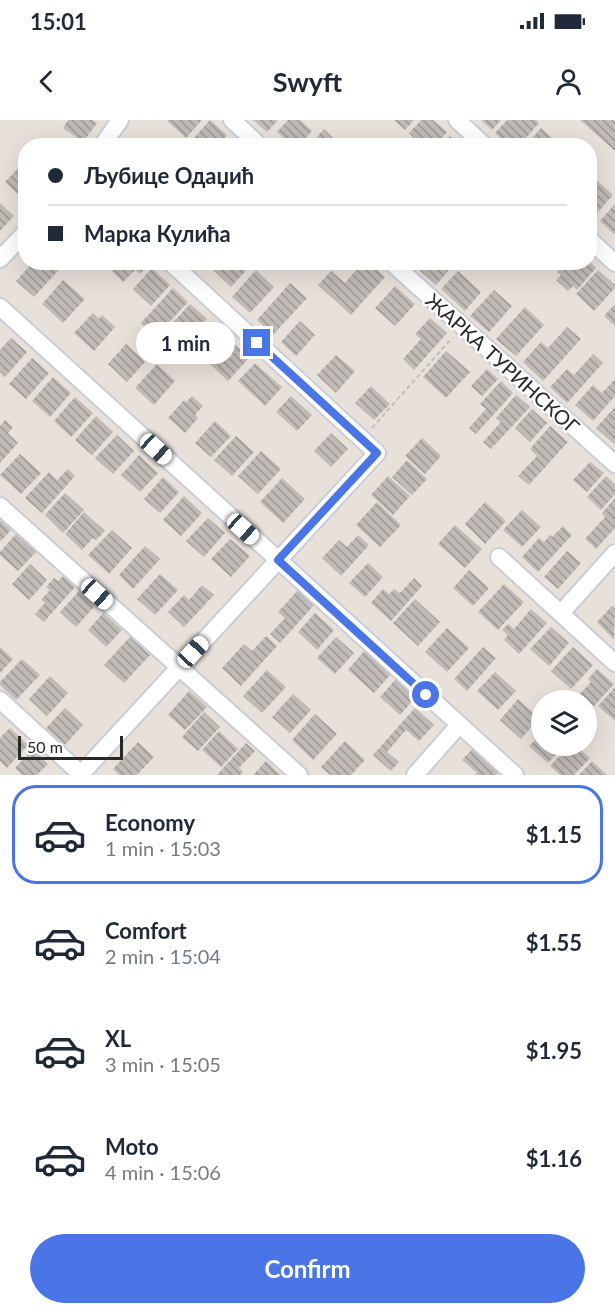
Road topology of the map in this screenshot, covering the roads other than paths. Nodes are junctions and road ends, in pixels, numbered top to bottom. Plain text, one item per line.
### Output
1 (120, 120) edge
2 (232, 120) edge
3 (457, 120) edge
4 (108, 138) edge
5 (251, 138) edge
6 (476, 138) edge
7 (18, 240) edge
8 (597, 246) edge
9 (0, 259) edge
10 (615, 263) edge
11 (179, 270) edge
12 (400, 270) edge
13 (0, 307) edge
14 (615, 464) edge
15 (0, 506) edge
16 (615, 554) edge
17 (499, 558) dead end
18 (278, 560) junction
19 (561, 613) junction
20 (615, 663) edge
21 (178, 668) junction
22 (0, 700) edge
23 (459, 725) junction
24 (81, 774) edge
25 (298, 775) edge
26 (415, 775) edge
27 (515, 775) edge

1 - 4 street
2 - 5 street
3 - 6 street
7 - 9 street
8 - 10 street
11 - 18 street
12 - 14 street, ЖАРКА ТУРИНСКОГ
13 - 18 street
15 - 21 street
16 - 19 street
17 - 19 street
18 - 21 street
18 - 23 street
19 - 20 street
21 - 24 street
21 - 25 street
22 - 24 street
23 - 26 street
23 - 27 street

